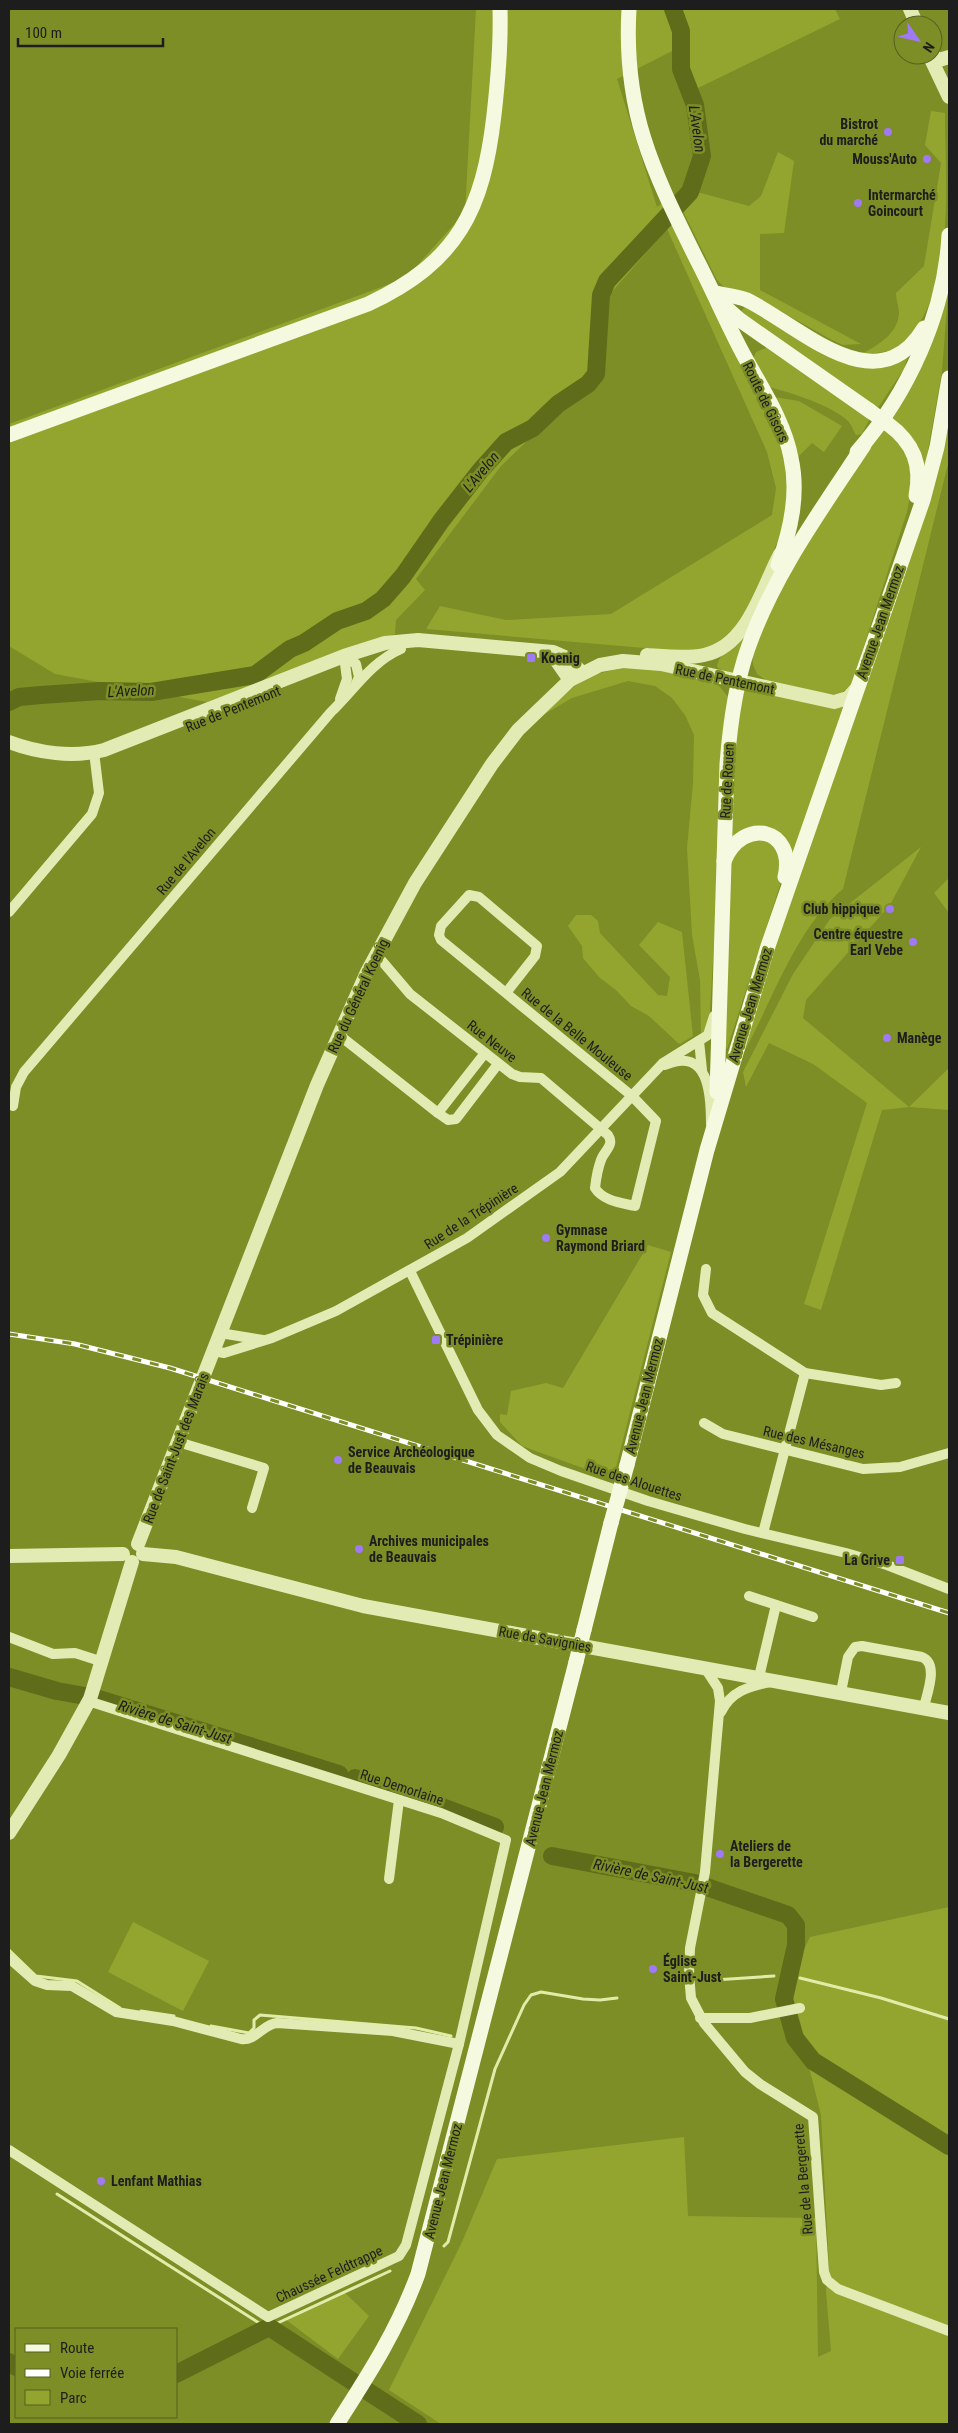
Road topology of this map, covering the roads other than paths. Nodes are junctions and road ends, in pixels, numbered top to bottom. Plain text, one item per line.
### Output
1 (500, 9) edge
2 (629, 9) edge
3 (935, 65) edge
4 (939, 65) edge
5 (949, 78) edge
6 (949, 97) edge
7 (949, 235) edge
8 (946, 269) junction
9 (714, 293) junction
10 (749, 302) junction
11 (727, 315) junction
12 (773, 343) junction
13 (746, 361) junction
14 (949, 378) edge
15 (9, 435) edge
16 (864, 445) junction
17 (788, 535) junction
18 (894, 580) junction
19 (459, 644) junction
20 (721, 648) junction
21 (748, 648) junction
22 (401, 649) junction
23 (348, 660) junction
24 (607, 662) junction
25 (576, 676) junction
26 (717, 677) junction
27 (739, 682) junction
28 (860, 682) junction
29 (356, 684) junction
30 (331, 712) junction
31 (9, 743) edge
32 (95, 757) junction
33 (723, 863) junction
34 (9, 912) edge
35 (778, 916) junction
36 (376, 954) junction
37 (721, 976) junction
38 (506, 993) junction
39 (339, 1036) junction
40 (699, 1041) junction
41 (485, 1053) junction
42 (498, 1064) junction
43 (657, 1069) junction
44 (702, 1070) junction
45 (632, 1096) junction
46 (13, 1106) dead end
47 (438, 1113) junction
48 (602, 1129) junction
49 (711, 1130) junction
50 (707, 1150) junction
51 (706, 1269) dead end
52 (410, 1271) junction
53 (220, 1333) junction
54 (266, 1340) junction
55 (213, 1351) junction
56 (805, 1373) junction
57 (896, 1383) dead end
58 (704, 1423) dead end
59 (178, 1442) junction
60 (784, 1450) junction
61 (949, 1453) edge
62 (252, 1508) dead end
63 (763, 1533) junction
64 (134, 1554) junction
65 (9, 1556) edge
66 (949, 1589) edge
67 (749, 1596) dead end
68 (776, 1605) junction
69 (813, 1618) dead end
70 (9, 1637) edge
71 (102, 1662) junction
72 (705, 1668) junction
73 (759, 1677) junction
74 (777, 1680) junction
75 (841, 1692) junction
76 (90, 1697) junction
77 (924, 1707) junction
78 (949, 1712) edge
79 (717, 1728) junction
80 (399, 1800) junction
81 (9, 1834) edge
82 (389, 1879) dead end
83 (9, 1958) edge
84 (792, 2010) dead end
85 (700, 2018) junction
86 (459, 2044) junction
87 (9, 2150) edge
88 (949, 2332) edge
89 (339, 2420) edge

1 - 15 main road
2 - 9 main road, Route de Gisors
3 - 6 street
4 - 5 street
7 - 8 main road
8 - 10 main road
8 - 16 main road
9 - 10 main road
9 - 11 main road, Route de Gisors
10 - 11 main road
11 - 12 main road
11 - 13 main road, Route de Gisors
12 - 13 main road
12 - 18 main road, bridge
13 - 17 main road, Route de Gisors
14 - 18 main road, Avenue Jean Mermoz
16 - 17 main road
16 - 21 main road, Rue de Rouen
17 - 20 street
17 - 21 main road, Route de Gisors
18 - 28 main road, Avenue Jean Mermoz
19 - 22 street, Rue de Pentemont
19 - 23 street, Rue de Pentemont
19 - 25 street, Rue de Pentemont
20 - 24 street
20 - 26 street
21 - 27 main road, Rue de Rouen
22 - 23 street, Rue de Pentemont
22 - 29 street, Rue de l'Avelon
23 - 29 street
23 - 30 street
23 - 32 street, Rue de Pentemont
24 - 25 street, Rue de Pentemont
24 - 26 street, Rue de Pentemont
25 - 36 street, Rue du Général Koenig
26 - 27 street, Rue de Pentemont
27 - 28 street, Rue de Pentemont
27 - 33 main road, Rue de Rouen
28 - 35 main road, Avenue Jean Mermoz
29 - 30 street, Rue de l'Avelon
30 - 46 street, Rue de l'Avelon
31 - 32 street, Rue de Pentemont
32 - 34 street
33 - 35 main road
33 - 37 main road, Rue de Rouen
35 - 50 main road, Avenue Jean Mermoz
36 - 39 street, Rue du Général Koenig
36 - 41 street, Rue Neuve
37 - 40 street, Rue de la Trépinière
37 - 49 main road, Rue de Rouen
38 - 38 street, Rue de la Belle Mouleuse
38 - 45 street, Rue de la Belle Mouleuse
39 - 47 street
39 - 53 street, Rue du Général Koenig
40 - 43 street, Rue de la Trépinière
40 - 44 street
41 - 42 street, Rue Neuve
41 - 47 street
42 - 47 street
42 - 48 street, Rue Neuve
43 - 44 street
43 - 45 street, Rue de la Trépinière
44 - 49 street
45 - 48 street, Rue de la Trépinière
45 - 48 street, Rue de la Belle Mouleuse
48 - 52 street, Rue de la Trépinière
49 - 50 main road, Rue de Rouen
50 - 89 main road, Avenue Jean Mermoz, bridge
51 - 56 street
52 - 54 street, Rue de la Trépinière
52 - 63 street, Rue des Alouettes
53 - 54 street
53 - 55 street, Rue du Général Koenig
54 - 55 street, Rue de la Trépinière
55 - 59 street, Rue de Saint-Just des Marais
56 - 57 street
56 - 60 street
58 - 60 street, Rue des Mésanges
59 - 62 street
59 - 64 street, Rue de Saint-Just des Marais
60 - 61 street, Rue des Mésanges
60 - 63 street
63 - 66 street, Rue des Alouettes
64 - 65 street, Rue de Savignies
64 - 71 street, Rue de Saint-Just des Marais
64 - 72 street, Rue de Savignies
67 - 68 street
68 - 69 street
68 - 73 street
70 - 71 street
71 - 76 street, Rue de Saint-Just des Marais
72 - 73 street, Rue de Savignies
72 - 79 street, Rue de la Bergerette
73 - 74 street, Rue de Savignies
74 - 75 street, Rue de Savignies
74 - 79 street, Rue de la Bergerette
75 - 77 street, Rue de Savignies
75 - 77 street
76 - 80 street, Rue Demorlaine
76 - 81 street, Rue de Saint-Just des Marais
77 - 78 street, Rue de Savignies
79 - 85 street, Rue de la Bergerette
80 - 82 street
80 - 86 street, Rue Demorlaine
83 - 86 street
84 - 85 street
85 - 88 street, Rue de la Bergerette
86 - 87 street, Chaussée Feldtrappe

